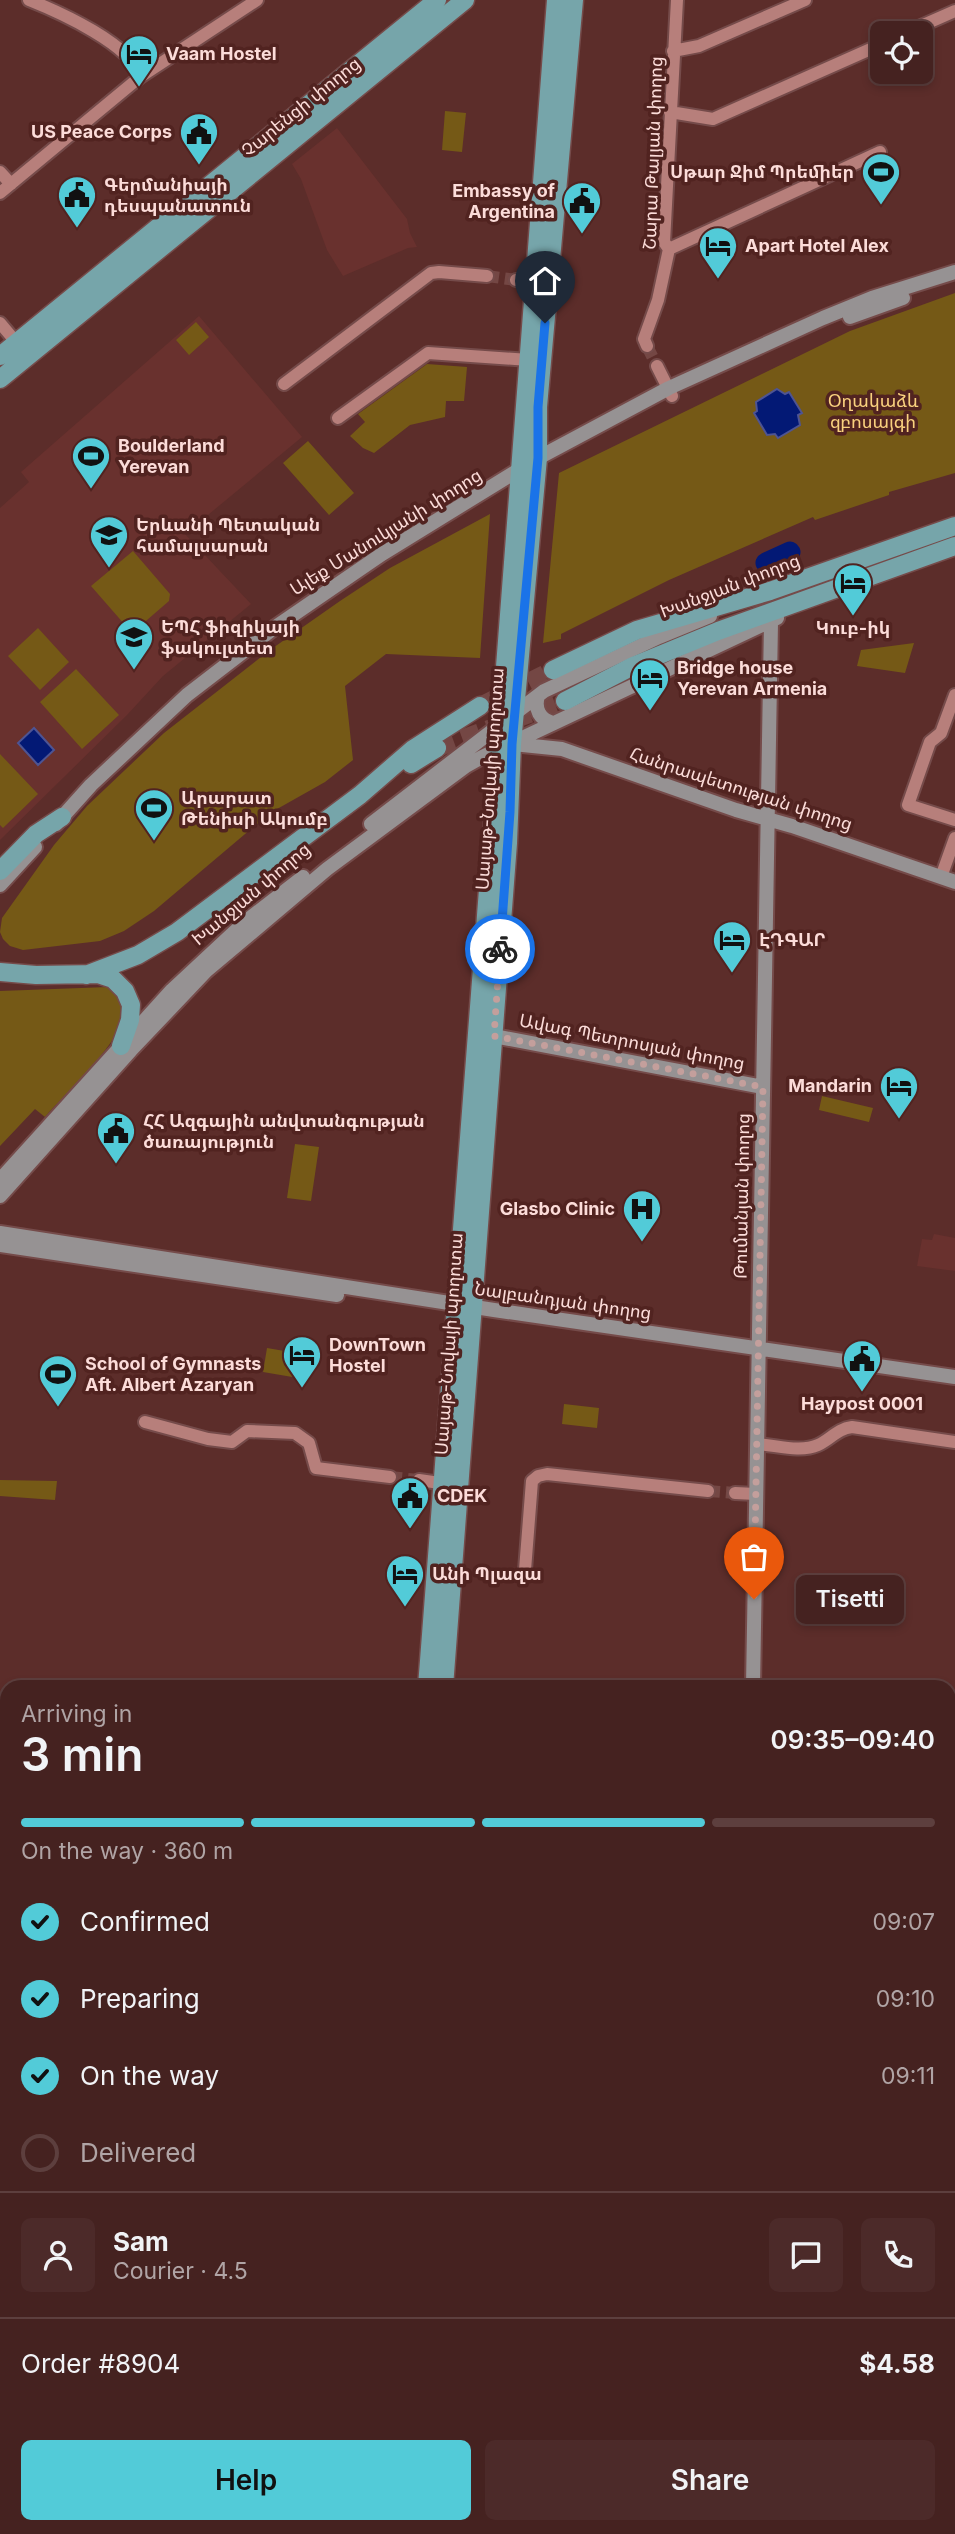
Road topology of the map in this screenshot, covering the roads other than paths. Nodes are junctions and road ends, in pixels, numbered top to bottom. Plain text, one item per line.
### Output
1 (29, 0) edge
2 (257, 0) edge
3 (437, 0) edge
4 (465, 0) edge
5 (556, 0) edge
6 (574, 0) edge
7 (677, 0) edge
8 (805, 0) edge
9 (955, 11) edge
10 (932, 21) edge
11 (870, 49) edge
12 (673, 51) junction
13 (140, 77) junction
14 (670, 112) junction
15 (880, 152) dead end
16 (0, 172) edge
17 (11, 184) junction
18 (0, 193) edge
19 (669, 249) junction
20 (955, 272) edge
21 (486, 276) tunnel mouth
22 (955, 280) edge
23 (0, 323) edge
24 (16, 342) junction
25 (647, 346) tunnel mouth
26 (0, 356) edge
27 (529, 360) junction
28 (657, 366) tunnel mouth
29 (0, 379) edge
30 (285, 384) dead end
31 (671, 392) junction
32 (338, 418) dead end
33 (537, 463) junction
34 (519, 471) junction
35 (955, 526) edge
36 (955, 546) edge
37 (770, 591) junction
38 (798, 603) junction
39 (771, 622) junction
40 (553, 670) tunnel mouth
41 (955, 695) edge
42 (538, 696) junction
43 (565, 701) tunnel mouth
44 (480, 706) tunnel mouth
45 (516, 712) junction
46 (553, 723) junction
47 (499, 726) junction
48 (504, 747) junction
49 (437, 748) tunnel mouth
50 (360, 795) junction
51 (62, 817) junction
52 (768, 819) junction
53 (955, 820) edge
54 (955, 838) edge
55 (0, 872) edge
56 (948, 879) edge
57 (0, 885) edge
58 (0, 972) edge
59 (86, 975) junction
60 (494, 1036) junction
61 (121, 1046) junction
62 (763, 1087) junction
63 (0, 1180) edge
64 (0, 1196) edge
65 (0, 1233) edge
66 (0, 1245) edge
67 (452, 1307) junction
68 (473, 1310) junction
69 (759, 1352) junction
70 (955, 1377) edge
71 (955, 1386) edge
72 (145, 1422) dead end
73 (955, 1442) edge
74 (757, 1444) junction
75 (390, 1477) tunnel mouth
76 (419, 1480) tunnel mouth
77 (440, 1483) junction
78 (708, 1491) tunnel mouth
79 (735, 1493) tunnel mouth
80 (756, 1494) junction
81 (525, 1570) dead end
82 (427, 1680) edge
83 (445, 1680) edge
84 (753, 1680) edge

1 - 13 street
2 - 13 street
3 - 24 main road, Չարենցի փողոց
4 - 29 main road, Չարենցի փողոց
5 - 27 main road, Սայաթ-Նովայի պողոտա
6 - 33 main road, Սայաթ-Նովայի պողոտա
7 - 12 street, Շարա Թալյան փողոց
8 - 12 street
9 - 10 street
11 - 14 street
12 - 14 street, Շարա Թալյան փողոց
13 - 17 street
14 - 19 street, Շարա Թալյան փողոց
15 - 19 street
16 - 17 street
17 - 18 street
19 - 25 street, Շարա Թալյան փողոց
20 - 31 main road, Ալեք Մանուկյանի փողոց
21 - 30 street
22 - 31 main road, Ալեք Մանուկյանի փողոց
23 - 24 street
24 - 26 main road, Չարենցի փողոց
27 - 32 street
27 - 34 main road, Սայաթ-Նովայի պողոտա
28 - 31 street
31 - 33 main road, Ալեք Մանուկյանի փողոց
33 - 34 main road, Ալեք Մանուկյանի փողոց
33 - 45 main road, Սայաթ-Նովայի պողոտա
34 - 47 main road, Սայաթ-Նովայի պողոտա
34 - 51 main road, Ալեք Մանուկյանի փողոց
35 - 37 main road, Խանջյան փողոց
36 - 38 main road, Խանջյան փողոց
37 - 40 main road
37 - 42 main road, Խանջյան փողոց
38 - 39 main road, Խանջյան փողոց
38 - 43 main road
39 - 46 main road, Խանջյան փողոց
39 - 52 main road, Թումանյան փողոց
41 - 53 street
42 - 45 main road, Խանջյան փողոց
42 - 46 main road
44 - 50 main road
45 - 47 main road, Խանջյան փողոց
45 - 48 main road, Սայաթ-Նովայի պողոտա
46 - 48 main road, Խանջյան փողոց
47 - 48 main road, Սայաթ-Նովայի պողոտա
47 - 61 main road, Խանջյան փողոց
48 - 52 main road, Հանրապետության փողոց
48 - 60 main road, Սայաթ-Նովայի պողոտա
48 - 64 main road, Խանջյան փողոց
48 - 67 main road, Սայաթ-Նովայի պողոտա
49 - 50 main road
50 - 59 main road
51 - 55 main road
51 - 57 main road, Ալեք Մանուկյանի փողոց
52 - 56 main road, Հանրապետության փողոց
52 - 62 main road, Թումանյան փողոց
54 - 56 street
58 - 59 main road
59 - 61 main road
60 - 62 main road, Ավագ Պետրոսյան փողոց
60 - 68 main road, Սայաթ-Նովայի պողոտա
61 - 63 main road, Խանջյան փողոց
62 - 69 main road, Թումանյան փողոց
65 - 67 main road, Նալբանդյան փողոց
66 - 67 main road, Նալբանդյան փողոց
67 - 68 main road, Նալբանդյան փողոց
67 - 77 main road, Սայաթ-Նովայի պողոտա
68 - 69 main road, Նալբանդյան փողոց
68 - 83 main road, Սայաթ-Նովայի պողոտա
69 - 70 main road, Նալբանդյան փողոց
69 - 71 main road, Նալբանդյան փողոց
69 - 74 main road, Թումանյան փողոց
72 - 75 street
73 - 74 street
74 - 80 main road, Թումանյան փողոց
76 - 77 street
77 - 82 main road, Սայաթ-Նովայի պողոտա
78 - 81 street
79 - 80 street
80 - 84 main road, Թումանյան փողոց

